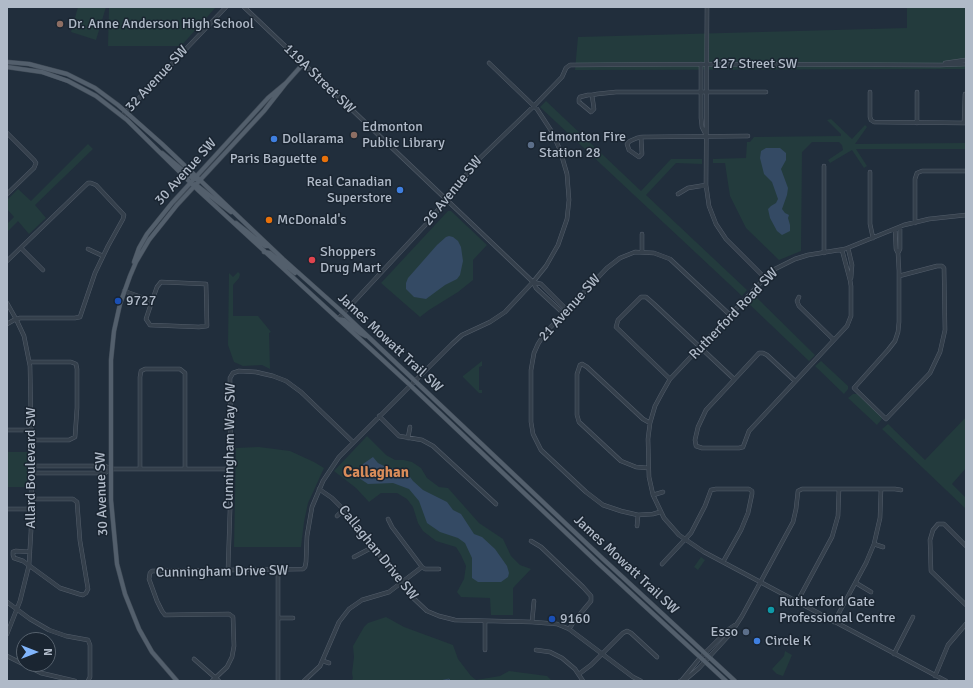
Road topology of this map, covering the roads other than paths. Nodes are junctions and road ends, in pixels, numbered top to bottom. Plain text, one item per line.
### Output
1 (226, 7) edge
2 (244, 7) edge
3 (707, 7) edge
4 (966, 60) edge
5 (7, 62) edge
6 (489, 63) dead end
7 (303, 64) junction
8 (701, 64) junction
9 (707, 64) junction
10 (966, 64) edge
11 (940, 65) junction
12 (570, 66) joint
13 (7, 67) edge
14 (701, 92) junction
15 (707, 92) junction
16 (766, 92) dead end
17 (870, 92) dead end
18 (917, 92) dead end
19 (965, 94) dead end
20 (592, 95) junction
21 (534, 106) junction
22 (126, 112) junction
23 (122, 116) junction
24 (917, 123) junction
25 (965, 123) edge
26 (7, 133) edge
27 (706, 136) junction
28 (748, 136) dead end
29 (641, 137) junction
30 (824, 166) dead end
31 (966, 171) edge
32 (870, 172) dead end
33 (196, 182) junction
34 (706, 185) junction
35 (7, 194) edge
36 (678, 194) dead end
37 (447, 200) junction
38 (222, 212) junction
39 (966, 215) edge
40 (915, 223) junction
41 (716, 224) junction
42 (711, 227) dead end
43 (900, 227) junction
44 (895, 229) junction
45 (642, 234) dead end
46 (873, 238) junction
47 (270, 246) junction
48 (21, 248) junction
49 (848, 248) junction
50 (88, 249) dead end
51 (842, 250) junction
52 (264, 252) junction
53 (642, 252) junction
54 (824, 253) junction
55 (898, 253) junction
56 (103, 256) junction
57 (7, 261) edge
58 (43, 270) dead end
59 (899, 276) junction
60 (766, 278) junction
61 (850, 280) junction
62 (533, 282) junction
63 (310, 283) junction
64 (124, 291) junction
65 (799, 297) dead end
66 (152, 301) junction
67 (7, 303) edge
68 (568, 310) junction
69 (343, 313) junction
70 (564, 314) junction
71 (730, 315) junction
72 (16, 319) junction
73 (338, 319) junction
74 (7, 324) edge
75 (369, 338) junction
76 (834, 340) junction
77 (700, 347) junction
78 (30, 362) junction
79 (670, 379) junction
80 (734, 379) junction
81 (414, 380) junction
82 (796, 381) junction
83 (410, 385) junction
84 (379, 416) junction
85 (650, 423) junction
86 (410, 427) dead end
87 (7, 430) edge
88 (31, 430) junction
89 (408, 438) junction
90 (32, 440) junction
91 (353, 442) junction
92 (32, 466) junction
93 (648, 468) junction
94 (111, 469) junction
95 (140, 469) junction
96 (185, 469) junction
97 (230, 469) junction
98 (32, 473) junction
99 (319, 489) junction
100 (839, 489) junction
101 (881, 489) junction
102 (901, 490) dead end
103 (663, 492) dead end
104 (653, 495) junction
105 (32, 499) junction
106 (496, 504) dead end
107 (7, 509) edge
108 (31, 509) junction
109 (344, 509) junction
110 (660, 512) junction
111 (638, 514) junction
112 (337, 516) dead end
113 (388, 519) dead end
114 (637, 526) dead end
115 (685, 540) junction
116 (531, 541) dead end
117 (874, 544) junction
118 (966, 546) edge
119 (373, 547) junction
120 (883, 547) dead end
121 (30, 552) junction
122 (354, 557) dead end
123 (723, 562) junction
124 (662, 564) dead end
125 (29, 565) junction
126 (422, 567) junction
127 (439, 569) dead end
128 (228, 570) junction
129 (278, 570) junction
130 (760, 582) junction
131 (401, 583) junction
132 (856, 583) junction
133 (871, 592) dead end
134 (534, 601) dead end
135 (7, 602) edge
136 (797, 602) junction
137 (966, 605) edge
138 (17, 610) junction
139 (914, 617) dead end
140 (278, 618) junction
141 (293, 618) dead end
142 (485, 621) junction
143 (532, 622) junction
144 (834, 622) junction
145 (737, 624) junction
146 (966, 624) edge
147 (569, 629) junction
148 (7, 634) edge
149 (484, 650) dead end
150 (536, 650) dead end
151 (321, 652) dead end
152 (602, 653) junction
153 (326, 654) junction
154 (705, 654) junction
155 (894, 654) junction
156 (7, 656) edge
157 (657, 657) dead end
158 (709, 657) junction
159 (194, 658) dead end
160 (700, 658) junction
161 (323, 661) junction
162 (705, 662) junction
163 (329, 664) dead end
164 (579, 674) junction
165 (935, 676) junction
166 (215, 680) edge
167 (681, 680) edge
168 (75, 681) edge
169 (88, 681) edge
170 (177, 681) edge
171 (278, 681) edge
172 (304, 681) edge
173 (583, 681) edge
174 (641, 681) edge
175 (726, 681) edge
176 (735, 681) edge
177 (946, 681) edge

1 - 22 street, 32 Avenue SW
2 - 7 street, 119A Street SW
3 - 9 street
4 - 11 street, 127 Street SW
5 - 22 main road, James Mowatt Trail SW
6 - 21 street, Cunningham Drive SW
7 - 33 main road, 30 Avenue SW
7 - 37 street, 119A Street SW
8 - 9 street, 127 Street SW
8 - 12 street, 127 Street SW
8 - 14 street
9 - 11 street, 127 Street SW
9 - 15 street
10 - 11 street, 127 Street SW
12 - 21 street, 26 Avenue SW
13 - 23 main road, James Mowatt Trail SW
14 - 15 street
14 - 20 street
14 - 27 street
15 - 16 street
15 - 27 street
17 - 24 street
18 - 24 street
19 - 25 street
20 - 20 street
21 - 37 street, 26 Avenue SW
21 - 62 street, Cunningham Drive SW
22 - 23 street, 32 Avenue SW
22 - 33 main road, James Mowatt Trail SW
23 - 33 main road, James Mowatt Trail SW
24 - 25 street
26 - 35 street
27 - 28 street
27 - 29 street
27 - 34 street
29 - 29 street
30 - 54 street
31 - 40 street
32 - 46 street
33 - 38 main road, James Mowatt Trail SW
33 - 47 main road, James Mowatt Trail SW
33 - 64 main road, 30 Avenue SW
34 - 36 street
34 - 41 street
37 - 62 street, 119A Street SW
37 - 69 street, 26 Avenue SW
38 - 47 main road
38 - 52 main road, James Mowatt Trail SW
39 - 40 street, Rutherford Road SW
40 - 43 street, Rutherford Road SW
41 - 42 street
41 - 60 street
43 - 44 street, Rutherford Road SW
43 - 55 street
44 - 46 street, Rutherford Road SW
44 - 55 street
45 - 53 street
46 - 49 street, Rutherford Road SW
47 - 63 main road, James Mowatt Trail SW
48 - 56 street
48 - 57 street
48 - 58 street
49 - 51 street, Rutherford Road SW
49 - 61 street
50 - 56 street
51 - 54 street, Rutherford Road SW
51 - 61 street
52 - 63 main road
52 - 73 main road, James Mowatt Trail SW
53 - 68 street, 21 Avenue SW
53 - 71 street
54 - 60 street, Rutherford Road SW
55 - 59 street
56 - 72 street
59 - 59 street
60 - 71 street, Rutherford Road SW
61 - 76 street
62 - 68 street, 119A Street SW
62 - 70 street, 119A Street SW
62 - 81 street, Cunningham Drive SW
63 - 69 main road, James Mowatt Trail SW
64 - 66 street
64 - 94 main road, 30 Avenue SW
65 - 76 street
66 - 66 street
67 - 72 street, Allard Boulevard SW
68 - 70 street, 21 Avenue SW
69 - 73 street, 26 Avenue SW
69 - 75 main road, James Mowatt Trail SW
70 - 111 street, 21 Avenue SW
71 - 77 street, Rutherford Road SW
72 - 74 street
72 - 78 street, Allard Boulevard SW
73 - 75 main road
73 - 83 main road, James Mowatt Trail SW
75 - 81 main road, James Mowatt Trail SW
76 - 82 street
77 - 79 street, Rutherford Road SW
77 - 79 street
77 - 80 street
78 - 88 street, Allard Boulevard SW
78 - 90 street
79 - 85 street, Rutherford Road SW
80 - 82 street
80 - 82 street
81 - 83 street, Cunningham Drive SW
81 - 154 main road, James Mowatt Trail SW
83 - 84 street, Cunningham Drive SW
83 - 160 main road, James Mowatt Trail SW
84 - 89 street
84 - 91 street, Cunningham Drive SW
85 - 93 street, Rutherford Road SW
85 - 93 street
86 - 89 street
87 - 88 street
88 - 90 street, Allard Boulevard SW
89 - 106 street
90 - 92 street, Allard Boulevard SW
91 - 97 street, Cunningham Way SW
91 - 99 street, Cunningham Drive SW
92 - 94 street
92 - 98 street, Allard Boulevard SW
93 - 104 street, Rutherford Road SW
94 - 95 street
94 - 98 street
94 - 170 main road, 30 Avenue SW
95 - 96 street
95 - 96 street
96 - 97 street
97 - 128 street, Cunningham Way SW
98 - 105 street, Allard Boulevard SW
99 - 109 street, Callaghan Drive SW
99 - 129 street, Cunningham Drive SW
100 - 101 street
100 - 130 street
100 - 136 street
101 - 102 street
101 - 117 street
103 - 104 street
104 - 110 street, Rutherford Road SW
105 - 108 street, Allard Boulevard SW
105 - 125 street
107 - 108 street
108 - 121 street, Allard Boulevard SW
109 - 112 street
109 - 119 street, Callaghan Drive SW
110 - 111 street
110 - 115 street, Rutherford Road SW
111 - 114 street
113 - 126 street
115 - 123 street, Rutherford Road SW
115 - 123 street
115 - 124 street
116 - 147 street
117 - 120 street
117 - 132 street
118 - 137 street
119 - 122 street
119 - 131 street, Callaghan Drive SW
121 - 125 street, Allard Boulevard SW
121 - 125 street
123 - 130 street, Rutherford Road SW
125 - 138 street, Allard Boulevard SW
126 - 127 street
126 - 131 street
128 - 129 street, Cunningham Drive SW
128 - 166 street, Cunningham Drive SW
129 - 140 street
130 - 136 street, Rutherford Road SW
130 - 145 street
131 - 142 street, Callaghan Drive SW
131 - 153 street
132 - 133 street
132 - 144 street
134 - 143 street
135 - 138 street
136 - 144 street, Rutherford Road SW
138 - 148 street, Allard Boulevard SW
138 - 169 street
139 - 155 street
140 - 141 street
140 - 171 street
142 - 143 street, Callaghan Drive SW
142 - 149 street
143 - 147 street, Callaghan Drive SW
144 - 155 street, Rutherford Road SW
145 - 154 street
145 - 158 street
146 - 165 street
147 - 152 street, Callaghan Drive SW
150 - 164 street
151 - 153 street
152 - 157 street
152 - 164 street
152 - 174 street, Callaghan Drive SW
153 - 161 street
154 - 158 main road, James Mowatt Trail SW
154 - 160 street
155 - 165 street, Rutherford Road SW
156 - 168 street
158 - 162 street
158 - 176 main road, James Mowatt Trail SW
159 - 166 street, Cunningham Drive SW
160 - 162 main road, James Mowatt Trail SW
160 - 167 street
161 - 163 street
161 - 172 street
162 - 167 street
162 - 175 main road, James Mowatt Trail SW
164 - 173 street
165 - 177 street, Rutherford Road SW

